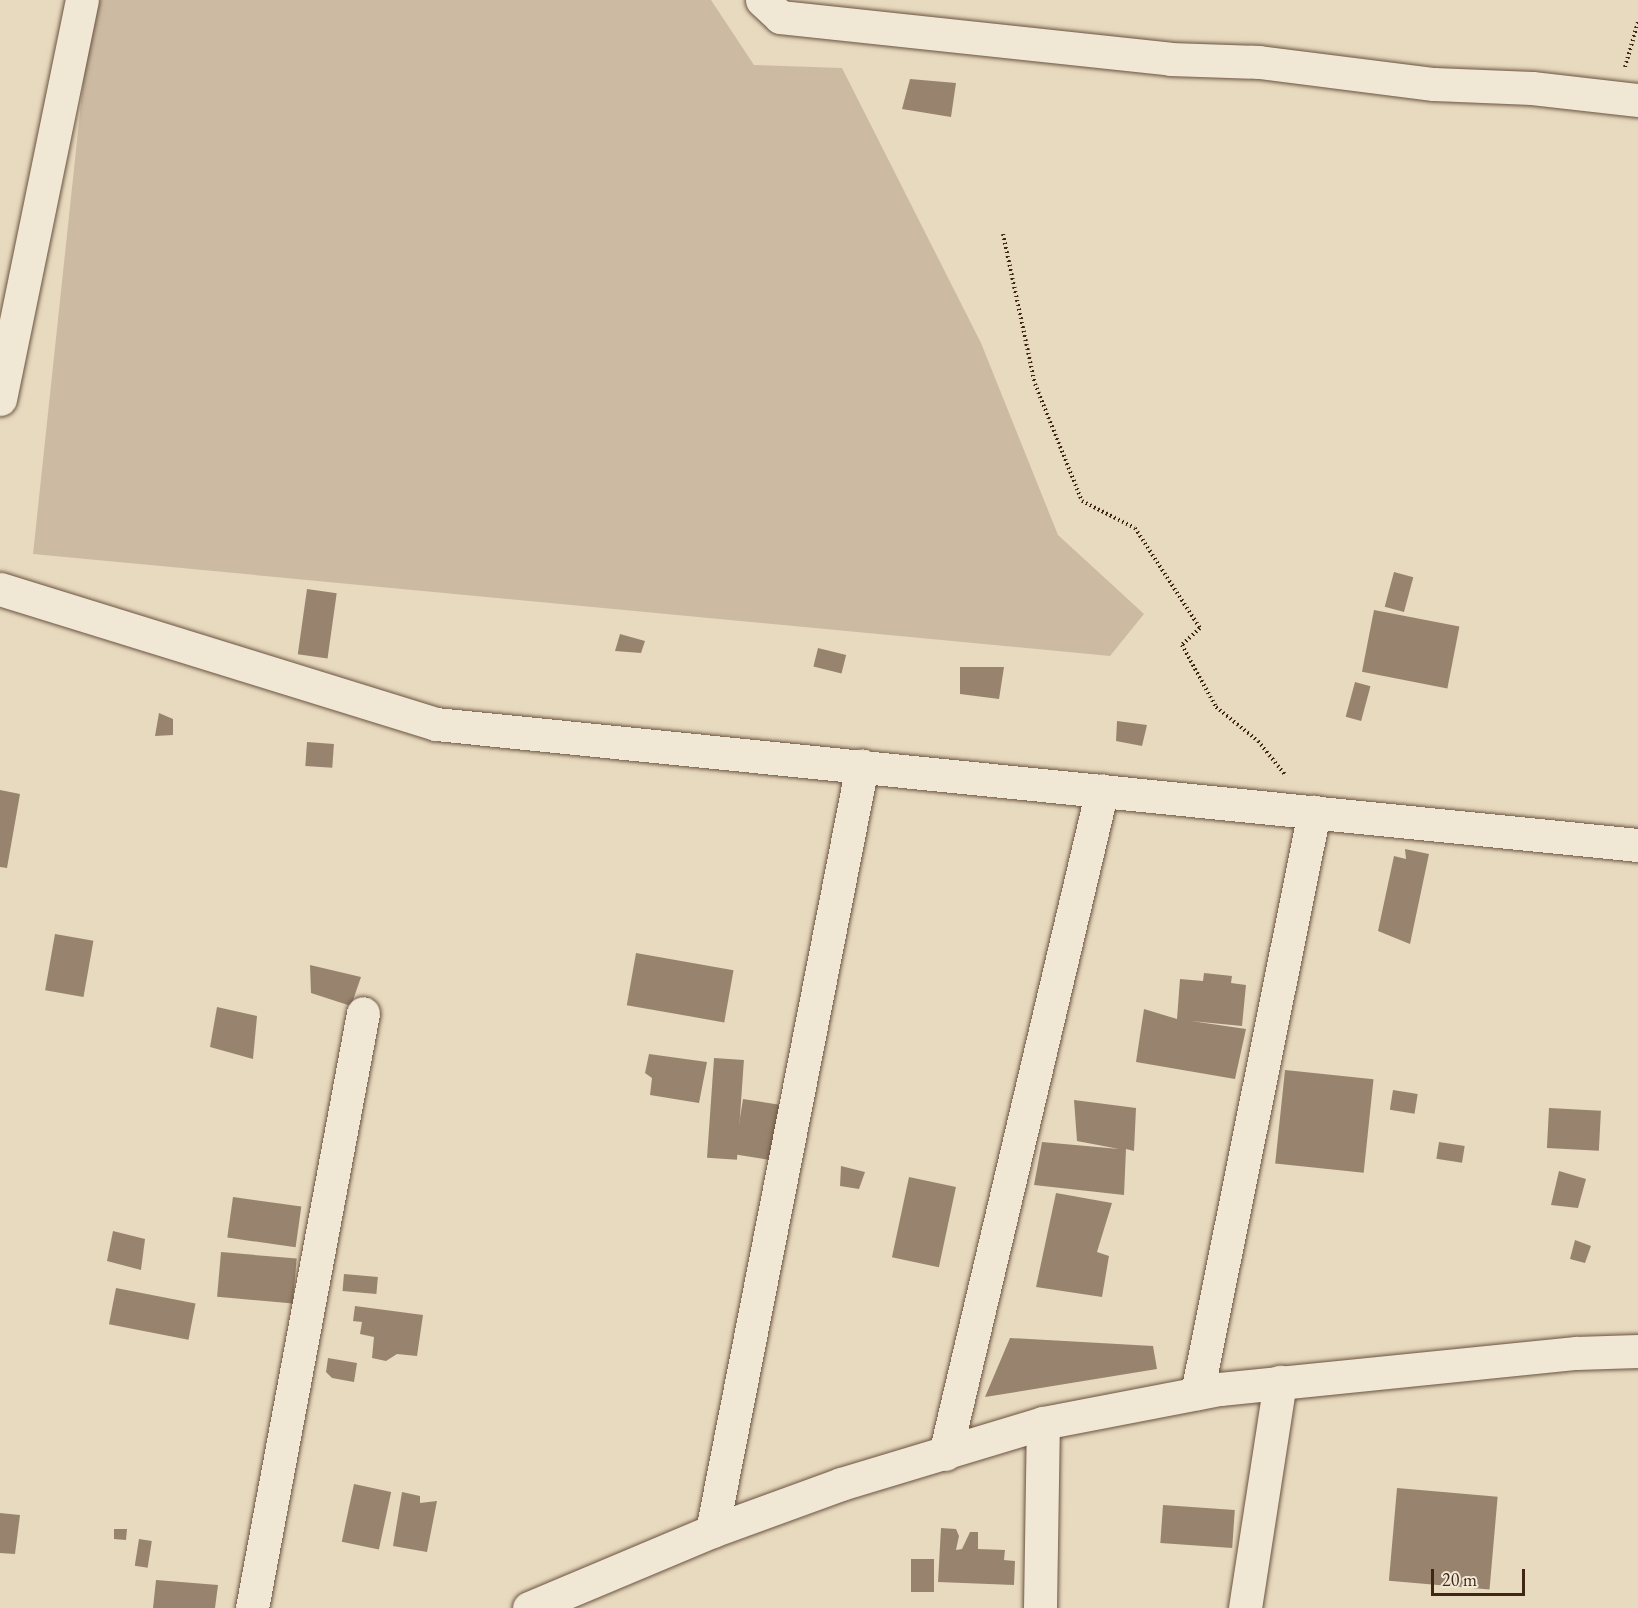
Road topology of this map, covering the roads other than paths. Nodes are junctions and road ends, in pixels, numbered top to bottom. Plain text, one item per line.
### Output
1 (82, 0) edge
2 (762, 0) edge
3 (1627, 99) edge
4 (0, 399) edge
5 (0, 589) edge
6 (862, 766) junction
7 (1102, 790) junction
8 (1314, 812) junction
9 (1638, 845) edge
10 (363, 1013) dead end
11 (1638, 1351) edge
12 (1280, 1382) junction
13 (1197, 1393) junction
14 (1043, 1423) junction
15 (945, 1454) junction
16 (712, 1532) junction
17 (584, 1596) edge
18 (252, 1608) edge
19 (529, 1608) edge
20 (1040, 1608) edge
21 (1245, 1608) edge

1 - 4 street
2 - 3 street
5 - 6 street
6 - 7 street
6 - 16 street
7 - 8 street
7 - 15 street
8 - 9 street
8 - 13 street
10 - 18 street
11 - 12 street
12 - 13 street
12 - 21 street
13 - 14 street
14 - 15 street
14 - 20 street
15 - 16 street
16 - 17 street
17 - 19 street

